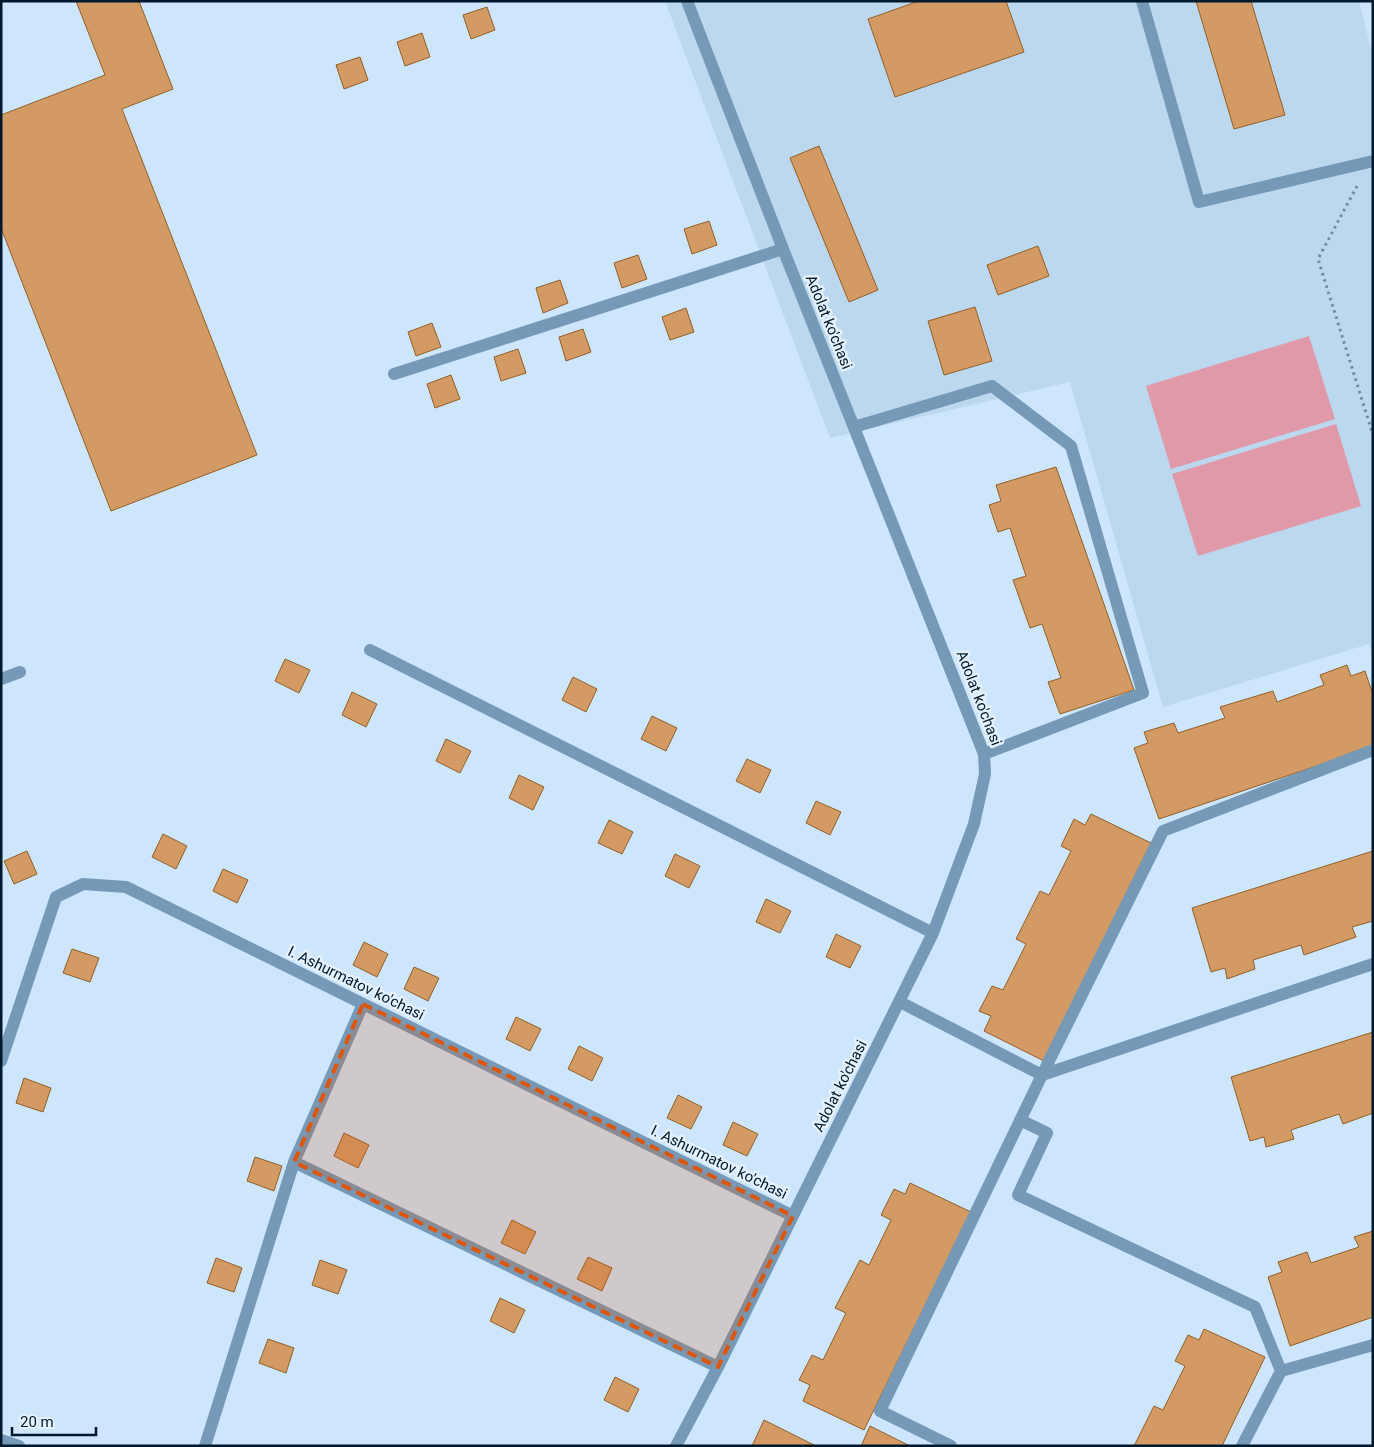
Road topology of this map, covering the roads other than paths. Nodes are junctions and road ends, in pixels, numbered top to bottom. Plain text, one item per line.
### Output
1 (687, 1) edge
2 (1142, 1) edge
3 (1371, 161) edge
4 (783, 248) junction
5 (394, 374) dead end
6 (854, 427) junction
7 (370, 650) dead end
8 (20, 672) dead end
9 (1, 679) edge
10 (1373, 750) edge
11 (984, 754) junction
12 (933, 933) junction
13 (1373, 964) edge
14 (900, 1002) junction
15 (363, 1004) junction
16 (1, 1061) edge
17 (1042, 1075) junction
18 (1020, 1120) junction
19 (294, 1162) junction
20 (793, 1216) junction
21 (1373, 1345) edge
22 (718, 1368) junction
23 (1281, 1371) junction
24 (1, 1440) edge
25 (19, 1446) edge
26 (205, 1446) edge
27 (676, 1446) edge
28 (951, 1446) edge
29 (1242, 1446) edge

1 - 4 street, Adolat ko'chasi
2 - 3 street
4 - 5 street
4 - 6 street, Adolat ko'chasi
6 - 11 street, Adolat ko'chasi
6 - 11 street
7 - 12 street
8 - 9 street
10 - 17 street
11 - 12 street, Adolat ko'chasi
12 - 14 street, Adolat ko'chasi
13 - 17 street
14 - 17 street
14 - 20 street, Adolat ko'chasi
15 - 16 street, I. Ashurmatov ko'chasi
15 - 19 street
15 - 20 street, I. Ashurmatov ko'chasi
17 - 18 street
18 - 23 street
18 - 28 street
19 - 22 street
19 - 26 street
20 - 22 street, Adolat ko'chasi
21 - 23 street
22 - 27 street, Adolat ko'chasi
23 - 29 street
24 - 25 street

